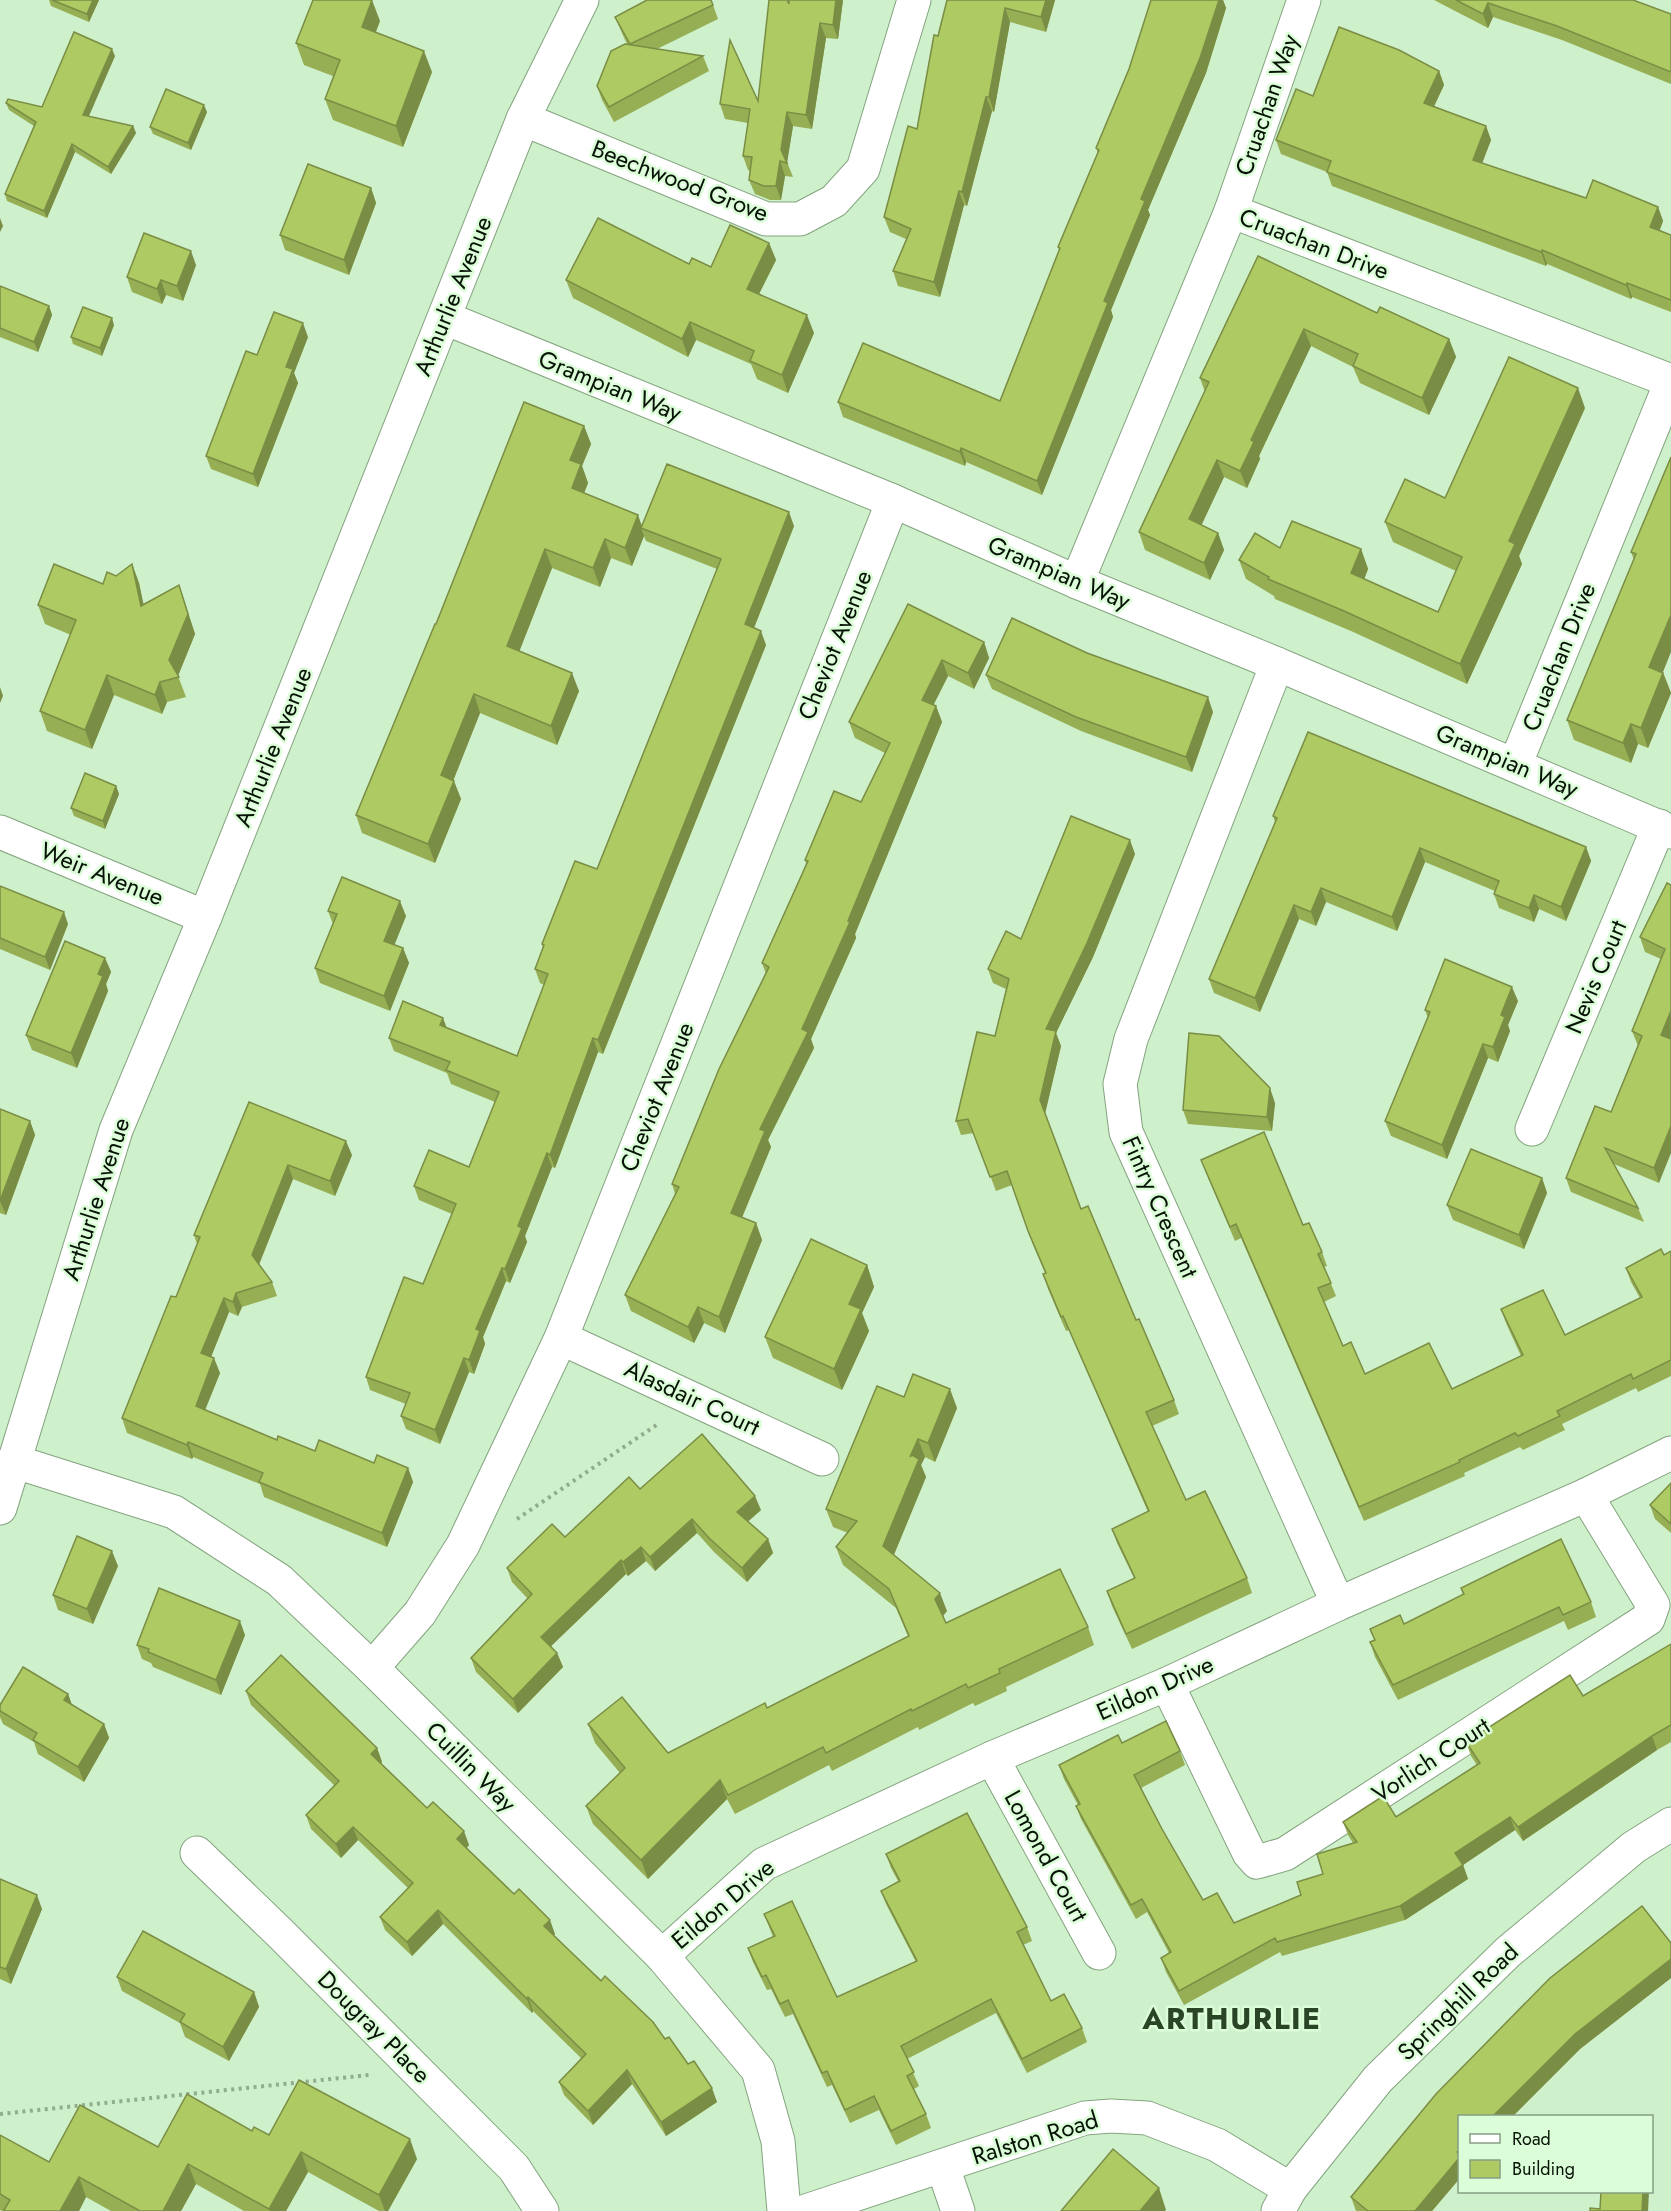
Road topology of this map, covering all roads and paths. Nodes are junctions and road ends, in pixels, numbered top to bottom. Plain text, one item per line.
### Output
1 (582, 0) edge
2 (914, 0) edge
3 (1304, 0) edge
4 (523, 119) junction
5 (1231, 211) junction
6 (445, 318) junction
7 (1671, 381) edge
8 (893, 501) junction
9 (1077, 582) junction
10 (1277, 664) junction
11 (1515, 765) junction
12 (1665, 829) edge
13 (0, 832) edge
14 (205, 916) junction
15 (1533, 1129) dead end
16 (561, 1338) junction
17 (681, 1393) junction
18 (1671, 1453) edge
19 (822, 1459) dead end
20 (14, 1461) junction
21 (1586, 1495) junction
22 (0, 1508) edge
23 (472, 1526) junction
24 (1338, 1604) junction
25 (372, 1668) junction
26 (1167, 1684) junction
27 (992, 1758) junction
28 (1671, 1824) edge
29 (196, 1853) dead end
30 (1099, 1953) dead end
31 (662, 1956) junction
32 (417, 2070) junction
33 (0, 2114) edge
34 (943, 2167) junction
35 (1284, 2200) edge
36 (542, 2211) edge
37 (784, 2211) edge
38 (806, 2211) edge
39 (958, 2211) edge

1 - 4 street, Arthurlie Avenue
2 - 4 street, Beechwood Grove
3 - 5 street, Cruachan Way
4 - 6 street, Arthurlie Avenue
5 - 7 street, Cruachan Drive
5 - 9 street, Cruachan Drive
6 - 8 street, Grampian Way
6 - 14 street, Arthurlie Avenue
7 - 11 street, Cruachan Drive
8 - 9 street, Grampian Way
8 - 16 street, Cheviot Avenue
9 - 10 street, Grampian Way
10 - 11 street, Grampian Way
10 - 24 street, Fintry Crescent
11 - 12 street, Grampian Way
12 - 15 street, Nevis Court
13 - 14 street, Weir Avenue
14 - 20 street, Arthurlie Avenue
16 - 17 street, Alasdair Court
16 - 23 street, Cheviot Avenue
17 - 19 street, Alasdair Court
17 - 23 path
18 - 21 street, Eildon Drive
20 - 22 street, Arthurlie Avenue
20 - 25 street, Cuillin Way
21 - 24 street, Eildon Drive
21 - 26 street, Vorlich Court
23 - 25 street, Cheviot Avenue
24 - 26 street, Eildon Drive
25 - 31 street, Cuillin Way
26 - 27 street, Eildon Drive
27 - 30 street, Lomond Court
27 - 31 street, Eildon Drive
28 - 35 street, Springhill Road
29 - 32 street, Dougray Place
31 - 37 street, Cuillin Way
32 - 33 path
32 - 36 street, Dougray Place
34 - 35 street, Ralston Road
34 - 38 street, Ralston Road
34 - 39 street

